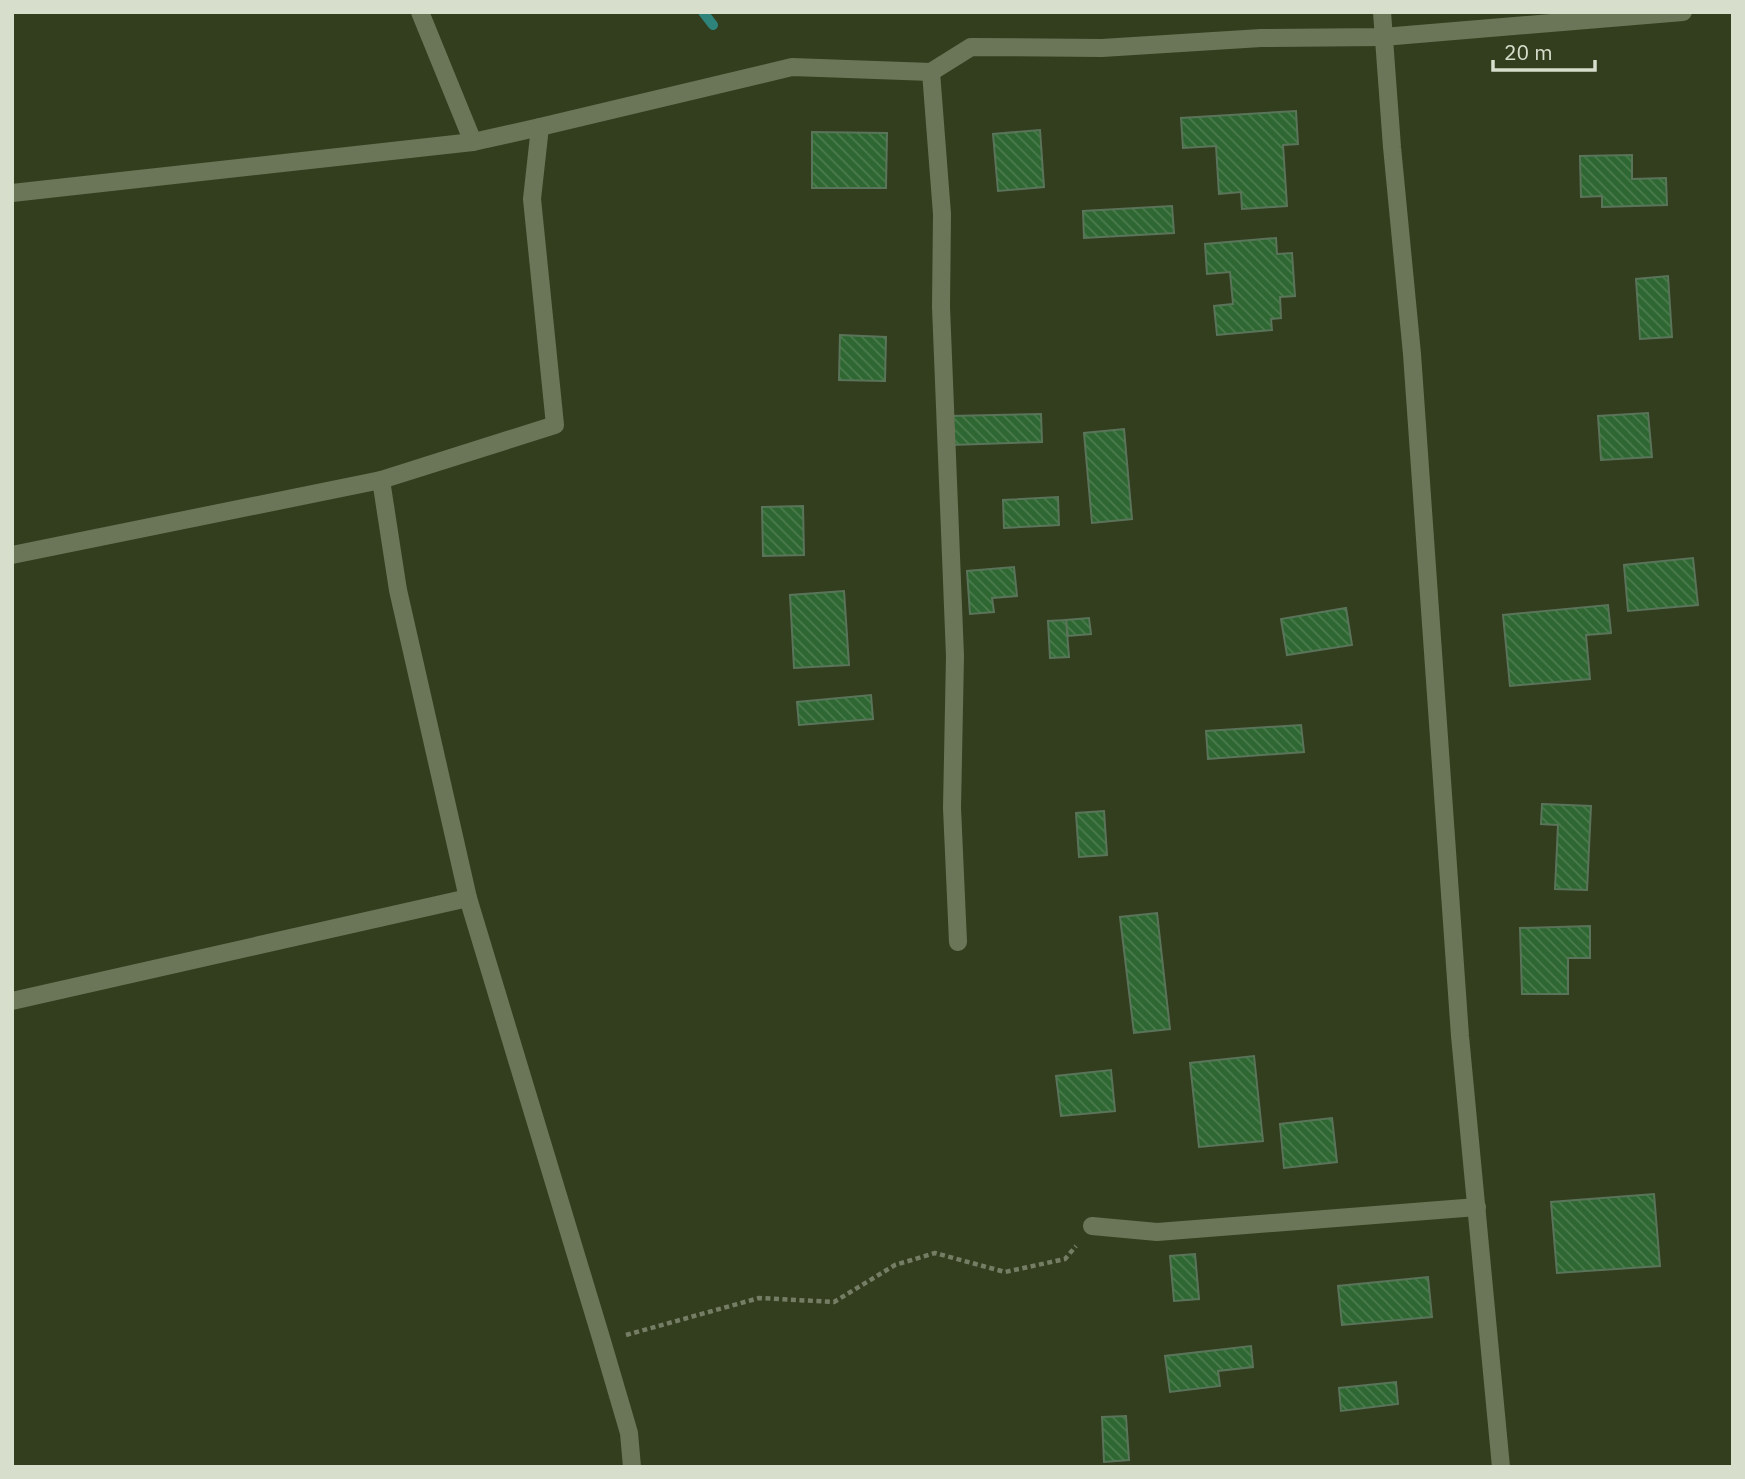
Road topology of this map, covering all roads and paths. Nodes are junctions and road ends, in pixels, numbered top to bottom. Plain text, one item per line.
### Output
1 (420, 12) edge
2 (1382, 12) edge
3 (1683, 12) edge
4 (1383, 37) junction
5 (931, 72) junction
6 (540, 127) junction
7 (473, 142) junction
8 (12, 193) edge
9 (381, 480) junction
10 (12, 555) edge
11 (468, 898) junction
12 (958, 942) dead end
13 (12, 1001) edge
14 (1477, 1206) junction
15 (1092, 1226) joint
16 (602, 1341) junction
17 (632, 1467) edge
18 (1501, 1467) edge

1 - 7 street
2 - 4 street
3 - 4 street
4 - 5 street
4 - 14 street
5 - 6 street
5 - 12 street
6 - 7 street
6 - 9 street
7 - 8 street
9 - 10 street
9 - 11 street
11 - 13 street
11 - 16 street
14 - 15 street
14 - 18 street
15 - 16 path
16 - 17 street

